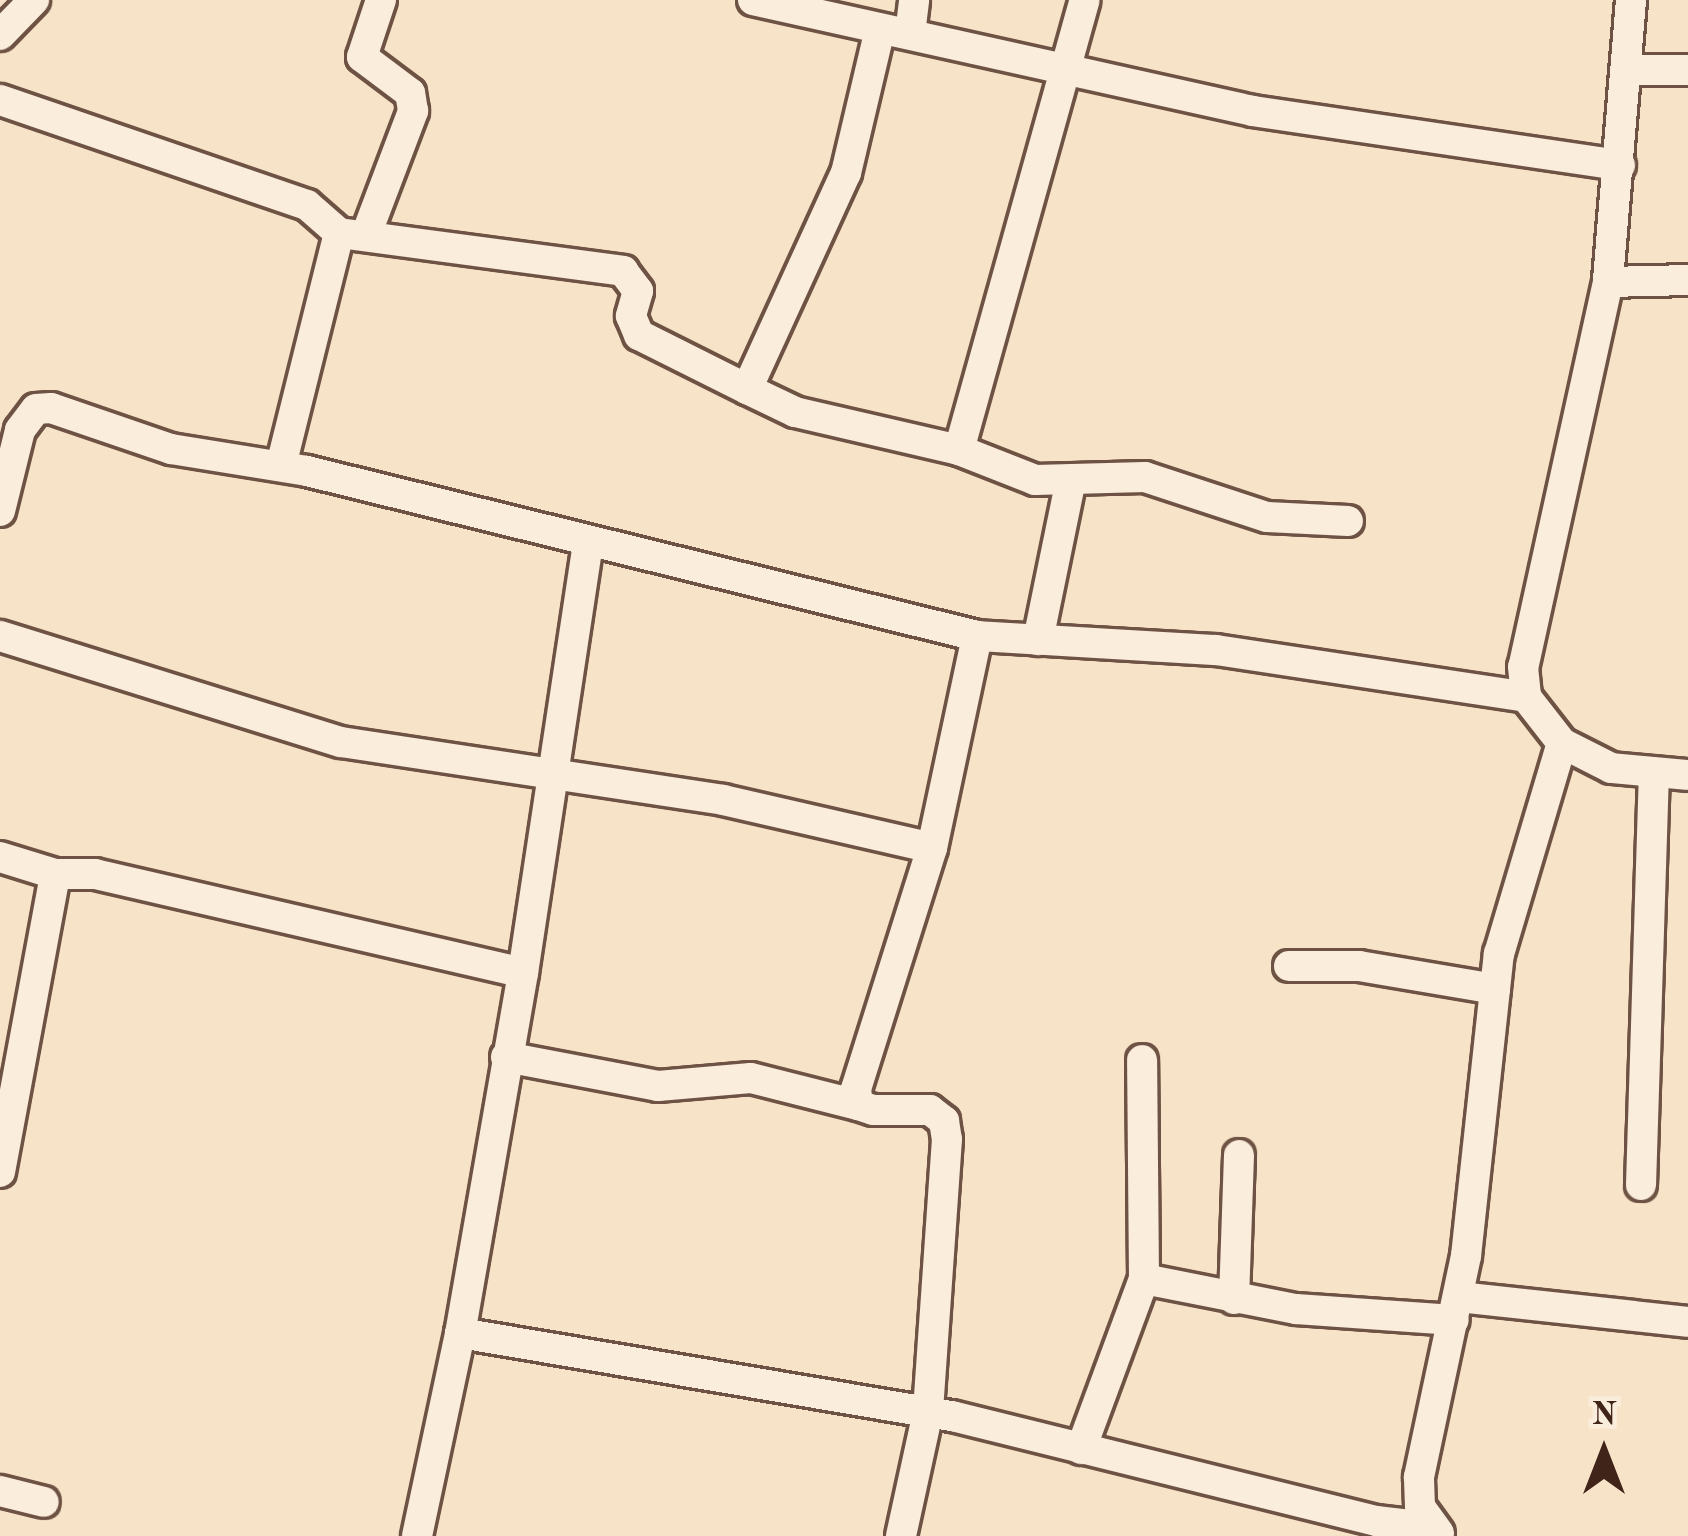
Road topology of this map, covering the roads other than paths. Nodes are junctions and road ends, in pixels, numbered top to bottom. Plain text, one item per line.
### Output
1 (34, 0) edge
2 (381, 0) edge
3 (753, 0) edge
4 (914, 0) edge
5 (1085, 0) edge
6 (1631, 0) edge
7 (894, 34) junction
8 (0, 35) edge
9 (1071, 68) junction
10 (1627, 70) junction
11 (1688, 70) edge
12 (0, 100) edge
13 (1620, 166) junction
14 (353, 234) junction
15 (1688, 280) edge
16 (1608, 282) junction
17 (747, 389) junction
18 (959, 450) junction
19 (281, 466) junction
20 (1072, 479) junction
21 (0, 512) edge
22 (1348, 521) dead end
23 (588, 542) junction
24 (0, 636) edge
25 (977, 636) junction
26 (1038, 640) junction
27 (1526, 698) junction
28 (1562, 743) junction
29 (1654, 776) junction
30 (1688, 776) edge
31 (552, 777) junction
32 (932, 848) junction
33 (0, 856) edge
34 (55, 874) junction
35 (1288, 966) dead end
36 (523, 973) junction
37 (1496, 989) junction
38 (506, 1057) junction
39 (1142, 1060) dead end
40 (858, 1105) junction
41 (1239, 1155) dead end
42 (0, 1172) edge
43 (1641, 1185) dead end
44 (1144, 1280) junction
45 (1234, 1299) junction
46 (1456, 1308) junction
47 (1688, 1322) edge
48 (460, 1333) junction
49 (928, 1412) junction
50 (1081, 1449) junction
51 (0, 1491) edge
52 (44, 1502) dead end
53 (1374, 1529) edge
54 (1437, 1531) edge
55 (417, 1536) edge
56 (901, 1536) edge

1 - 8 street
2 - 14 street
3 - 7 street
4 - 7 street
5 - 9 street
6 - 10 street
7 - 9 street
7 - 17 street
9 - 13 street
9 - 18 street
10 - 11 street
10 - 13 street
12 - 14 street
13 - 16 street
14 - 17 street
14 - 19 street
15 - 16 street
16 - 27 street
17 - 18 street
18 - 20 street
19 - 21 street
19 - 23 street
20 - 22 street
20 - 26 street
23 - 25 street
23 - 31 street
24 - 31 street
25 - 26 street
25 - 32 street
26 - 27 street
27 - 28 street
28 - 29 street
28 - 37 street
29 - 30 street
29 - 43 street
31 - 32 street
31 - 36 street
32 - 40 street
33 - 34 street
34 - 36 street
34 - 42 street
35 - 37 street
36 - 38 street
37 - 46 street
38 - 40 street
38 - 48 street
39 - 44 street
40 - 49 street
41 - 45 street
44 - 45 street
44 - 50 street
45 - 46 street
46 - 47 street
46 - 54 street
48 - 49 street
48 - 55 street
49 - 50 street
49 - 56 street
50 - 53 street
51 - 52 street
53 - 54 street

